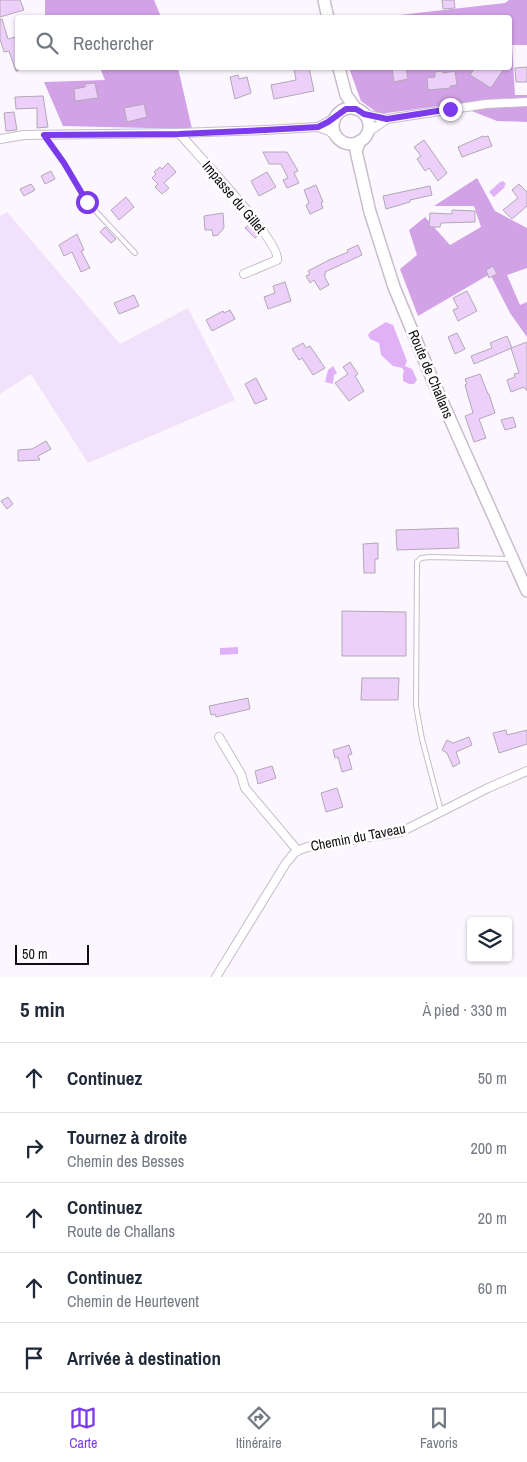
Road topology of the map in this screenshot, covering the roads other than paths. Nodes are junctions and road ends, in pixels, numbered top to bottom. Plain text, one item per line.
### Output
1 (324, 0) edge
2 (327, 15) edge
3 (340, 70) edge
4 (346, 95) junction
5 (527, 102) edge
6 (360, 112) junction
7 (339, 114) junction
8 (387, 119) junction
9 (318, 127) junction
10 (179, 134) junction
11 (44, 135) junction
12 (337, 137) junction
13 (0, 139) edge
14 (358, 142) junction
15 (135, 253) dead end
16 (244, 274) dead end
17 (512, 559) junction
18 (527, 591) edge
19 (218, 737) dead end
20 (527, 771) edge
21 (441, 811) junction
22 (298, 851) junction
23 (216, 977) edge

1 - 2 main road
3 - 4 main road, Route de Challans
4 - 6 main road, Route de Challans
4 - 7 main road, Route de Challans
5 - 8 street
6 - 7 main road
6 - 8 street
6 - 14 main road, Route de Challans
7 - 9 street
7 - 12 main road, Route de Challans
8 - 14 street
9 - 10 street
9 - 12 street
10 - 11 street
10 - 16 street, Impasse du Gillet
11 - 13 street
11 - 15 lane
12 - 14 main road
14 - 17 main road, Route de Challans
17 - 18 main road, Route de Challans
17 - 21 lane
19 - 22 street
20 - 21 street, Chemin du Taveau
21 - 22 street, Chemin du Taveau
22 - 23 street, Chemin du Taveau

